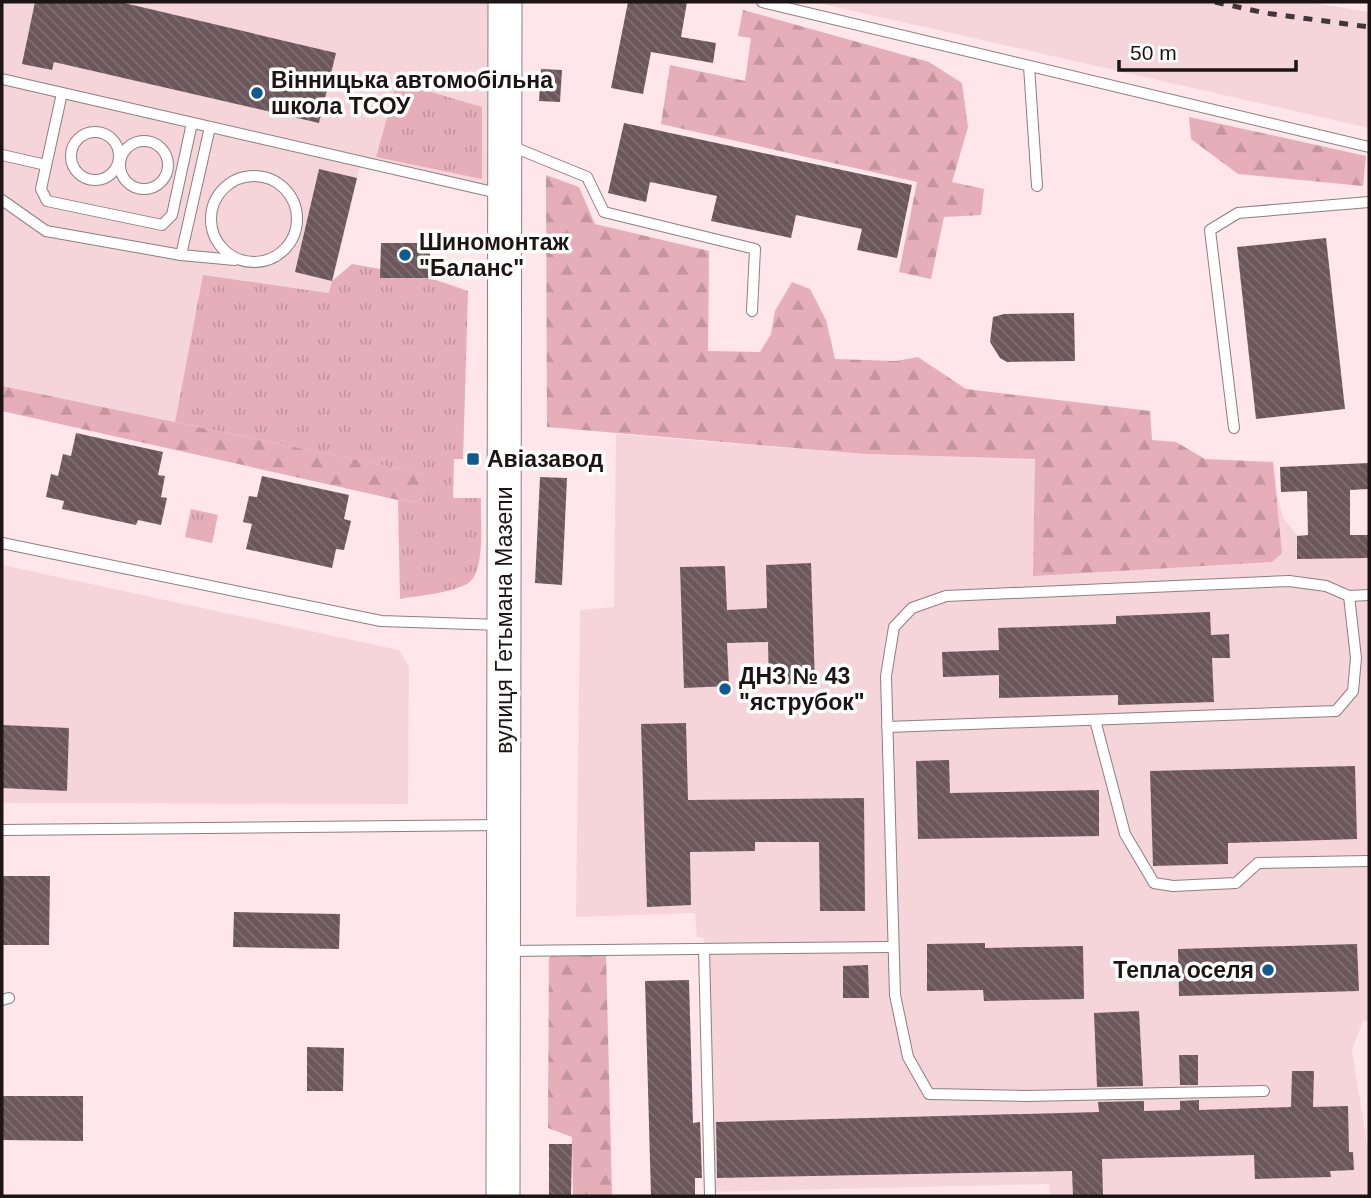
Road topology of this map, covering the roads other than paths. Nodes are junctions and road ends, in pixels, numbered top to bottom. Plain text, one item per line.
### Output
1 (505, 2) edge
2 (762, 2) edge
3 (1029, 66) junction
4 (2, 79) edge
5 (62, 93) junction
6 (192, 123) junction
7 (210, 127) junction
8 (505, 143) junction
9 (50, 146) junction
10 (1369, 147) edge
11 (71, 150) junction
12 (2, 155) edge
13 (120, 159) junction
14 (46, 165) junction
15 (1037, 186) dead end
16 (505, 195) junction
17 (2, 200) edge
18 (1369, 202) edge
19 (181, 255) junction
20 (244, 261) junction
21 (752, 311) dead end
22 (1234, 428) dead end
23 (2, 543) edge
24 (1369, 595) edge
25 (1349, 596) junction
26 (504, 625) junction
27 (1095, 720) junction
28 (887, 727) junction
29 (503, 825) junction
30 (2, 830) edge
31 (1369, 861) edge
32 (893, 947) junction
33 (704, 949) junction
34 (503, 951) junction
35 (1264, 1091) dead end
36 (503, 1196) edge
37 (710, 1196) edge

1 - 8 main road, вулиця Гетьмана Мазепи
2 - 3 lane
3 - 10 lane
3 - 15 lane
4 - 5 lane
5 - 6 lane
5 - 9 lane
6 - 7 lane
6 - 14 lane
7 - 16 lane
7 - 19 lane
8 - 16 main road, вулиця Гетьмана Мазепи
8 - 21 lane
9 - 11 lane
9 - 14 lane
11 - 13 lane
11 - 13 lane
12 - 14 lane
13 - 13 lane
16 - 26 main road, вулиця Гетьмана Мазепи
17 - 19 lane
18 - 22 lane
19 - 20 lane
20 - 20 lane
23 - 26 lane
24 - 25 lane
25 - 27 lane
25 - 28 lane
26 - 29 main road, вулиця Гетьмана Мазепи
27 - 28 lane
27 - 31 lane
28 - 32 lane
29 - 30 lane
29 - 34 main road, вулиця Гетьмана Мазепи
32 - 33 lane
32 - 35 lane
33 - 34 lane
33 - 37 lane
34 - 36 main road, вулиця Гетьмана Мазепи

